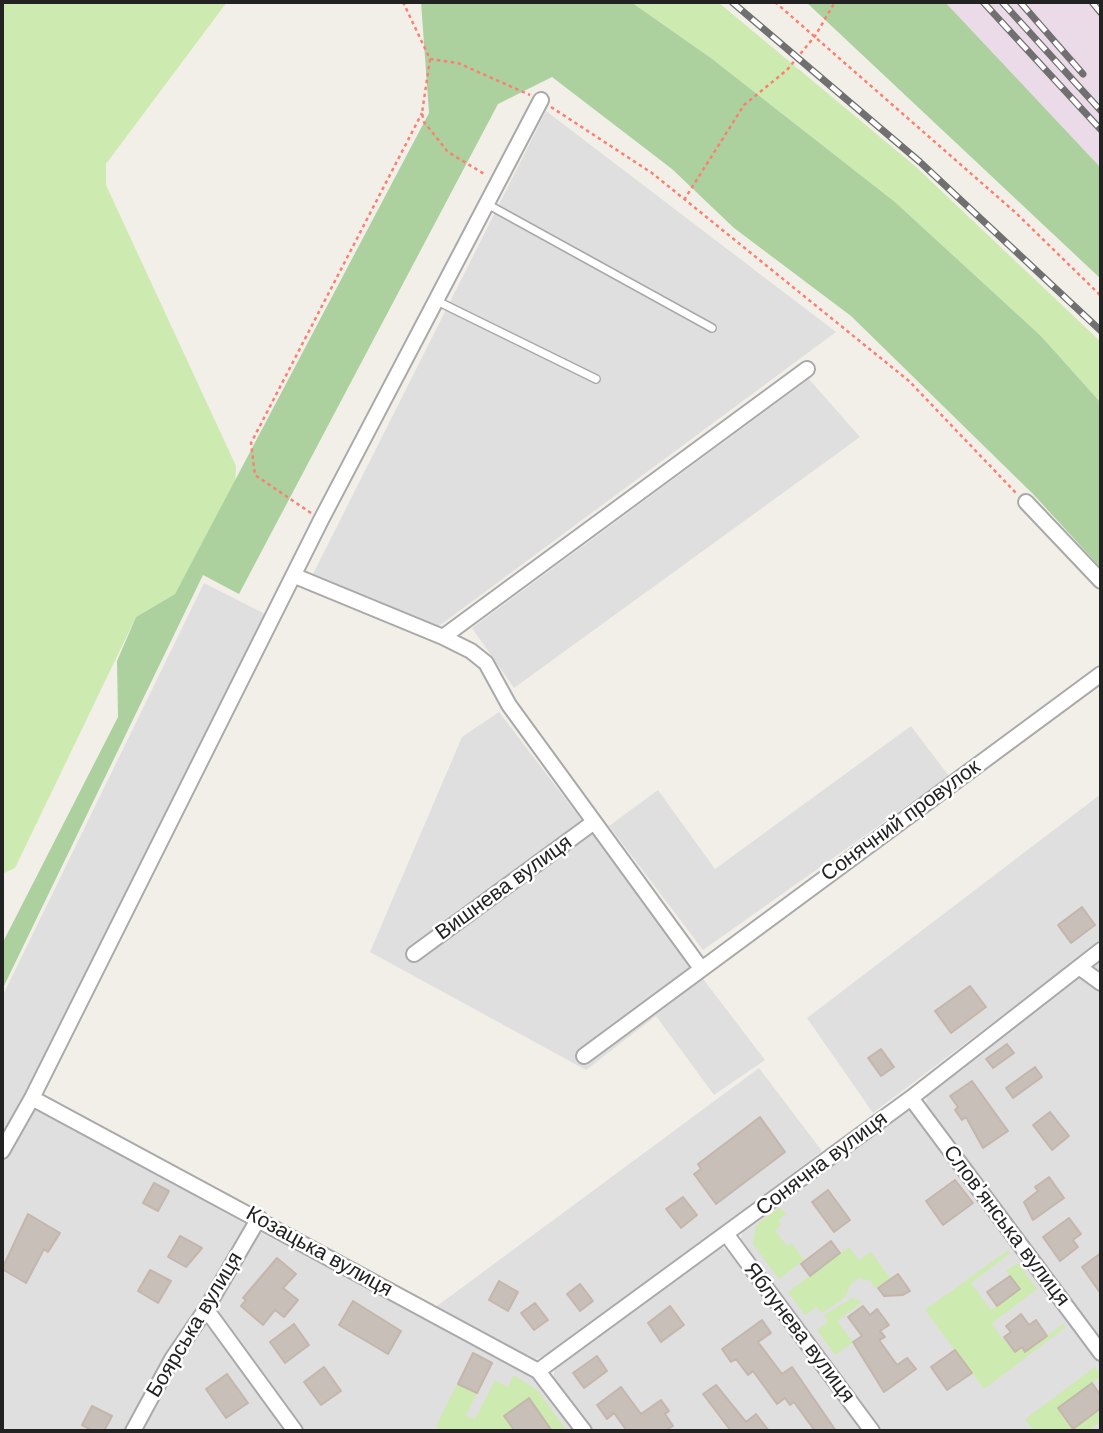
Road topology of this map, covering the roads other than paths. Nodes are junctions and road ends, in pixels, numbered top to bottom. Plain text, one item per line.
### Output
1 (541, 100) road end
2 (487, 204) junction
3 (436, 300) junction
4 (712, 328) dead end
5 (807, 369) dead end
6 (597, 379) dead end
7 (1026, 502) road end
8 (295, 576) junction
9 (1101, 581) edge
10 (443, 637) junction
11 (1101, 674) edge
12 (594, 822) junction
13 (1101, 950) edge
14 (414, 954) dead end
15 (700, 967) junction
16 (1079, 967) junction
17 (1101, 983) edge
18 (584, 1056) dead end
19 (32, 1098) junction
20 (911, 1098) junction
21 (2, 1151) edge
22 (259, 1218) junction
23 (727, 1235) junction
24 (206, 1309) junction
25 (1101, 1353) edge
26 (538, 1371) junction
27 (133, 1431) edge
28 (295, 1431) edge
29 (584, 1431) edge
30 (872, 1431) edge

1 - 2 street
2 - 3 street
2 - 4 lane
3 - 6 lane
3 - 8 street
5 - 10 street
7 - 9 street
8 - 10 street
8 - 19 street
10 - 12 street
11 - 15 street, Сонячний провулок
12 - 14 street, Вишнева вулиця
12 - 15 street
13 - 16 street, Сонячна вулиця
15 - 18 street, Сонячний провулок
16 - 17 street
16 - 20 street, Сонячна вулиця
19 - 21 street
19 - 22 street, Козацька вулиця
20 - 23 street, Сонячна вулиця
20 - 25 street, Словʼянська вулиця
22 - 24 street, Боярська вулиця
22 - 26 street, Козацька вулиця
23 - 26 street, Сонячна вулиця
23 - 30 street, Яблунева вулиця
24 - 27 street, Боярська вулиця
24 - 28 street
26 - 29 street, Козацька вулиця

